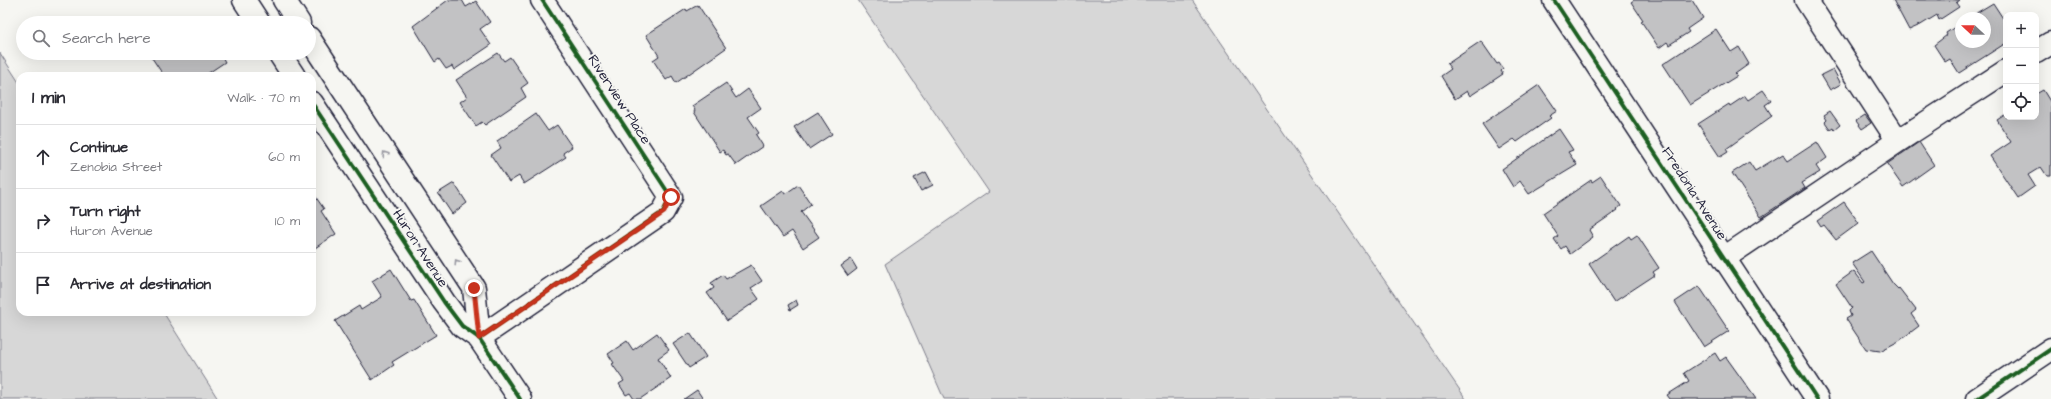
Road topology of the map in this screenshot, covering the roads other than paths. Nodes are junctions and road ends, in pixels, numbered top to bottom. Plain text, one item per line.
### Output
1 (244, 0) edge
2 (284, 0) edge
3 (542, 0) edge
4 (1554, 0) edge
5 (1806, 0) edge
6 (254, 16) edge
7 (294, 16) edge
8 (2051, 42) edge
9 (316, 49) edge
10 (2039, 50) edge
11 (284, 60) edge
12 (291, 72) edge
13 (2003, 74) edge
14 (316, 109) edge
15 (1898, 141) junction
16 (1724, 258) junction
17 (479, 338) junction
18 (2051, 349) edge
19 (520, 399) edge
20 (1816, 399) edge
21 (1977, 399) edge

1 - 6 street
2 - 7 street
3 - 17 street, Riverview Place
4 - 16 street, Fredonia Avenue
5 - 15 street
8 - 10 street
17 -> 9 street, Huron Avenue
11 - 12 street
13 - 15 street
14 - 17 street, Huron Avenue
15 - 16 street
16 - 20 street, Fredonia Avenue
17 - 19 street, Huron Avenue
18 - 21 street

